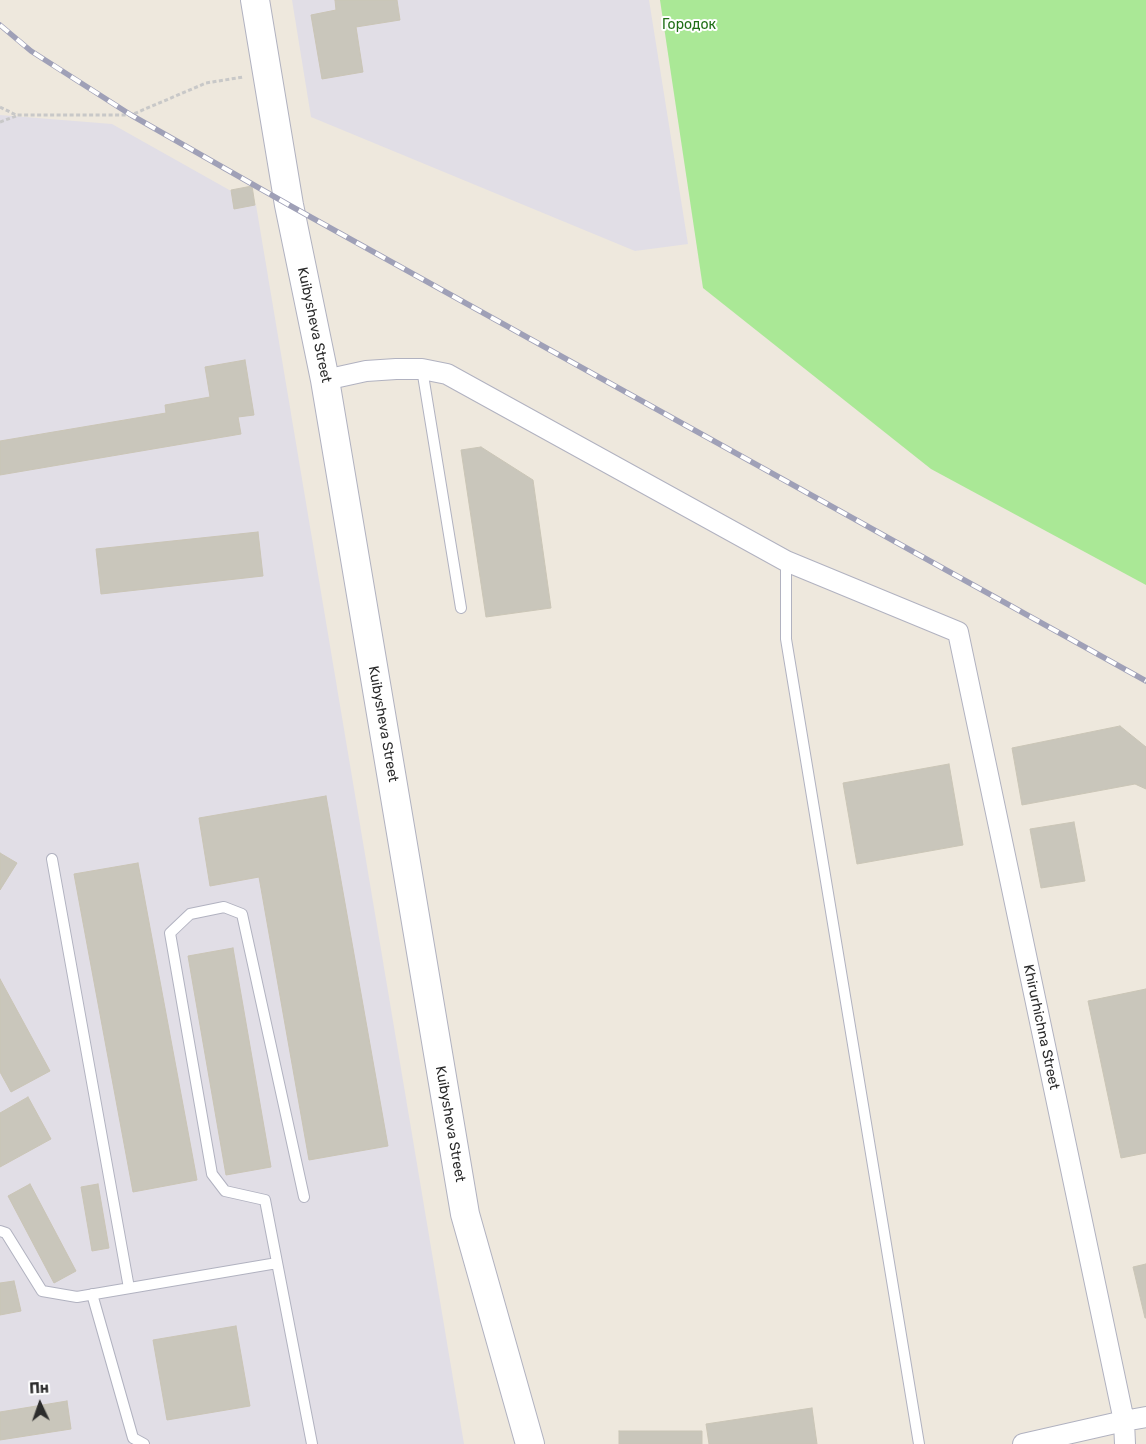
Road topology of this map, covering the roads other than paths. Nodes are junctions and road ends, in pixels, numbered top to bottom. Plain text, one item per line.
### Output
1 (255, 0) edge
2 (422, 369) junction
3 (325, 380) junction
4 (786, 561) junction
5 (461, 608) dead end
6 (52, 859) dead end
7 (304, 1198) dead end
8 (0, 1231) edge
9 (277, 1263) junction
10 (129, 1288) junction
11 (92, 1294) junction
12 (1146, 1417) edge
13 (1124, 1421) junction
14 (144, 1444) edge
15 (312, 1444) edge
16 (530, 1444) edge
17 (919, 1444) edge
18 (1024, 1444) edge
19 (1125, 1444) edge

1 - 3 main road, Kuibysheva Street
2 - 3 street
2 - 4 street
2 - 5 lane
3 - 16 main road, Kuibysheva Street
4 - 13 street, Khirurhichna Street
4 - 17 lane
6 - 10 lane
7 - 9 lane
8 - 11 lane
9 - 10 lane
9 - 15 lane
10 - 11 lane
11 - 14 lane
12 - 13 street
13 - 18 street
13 - 19 street, Khirurhichna Street

